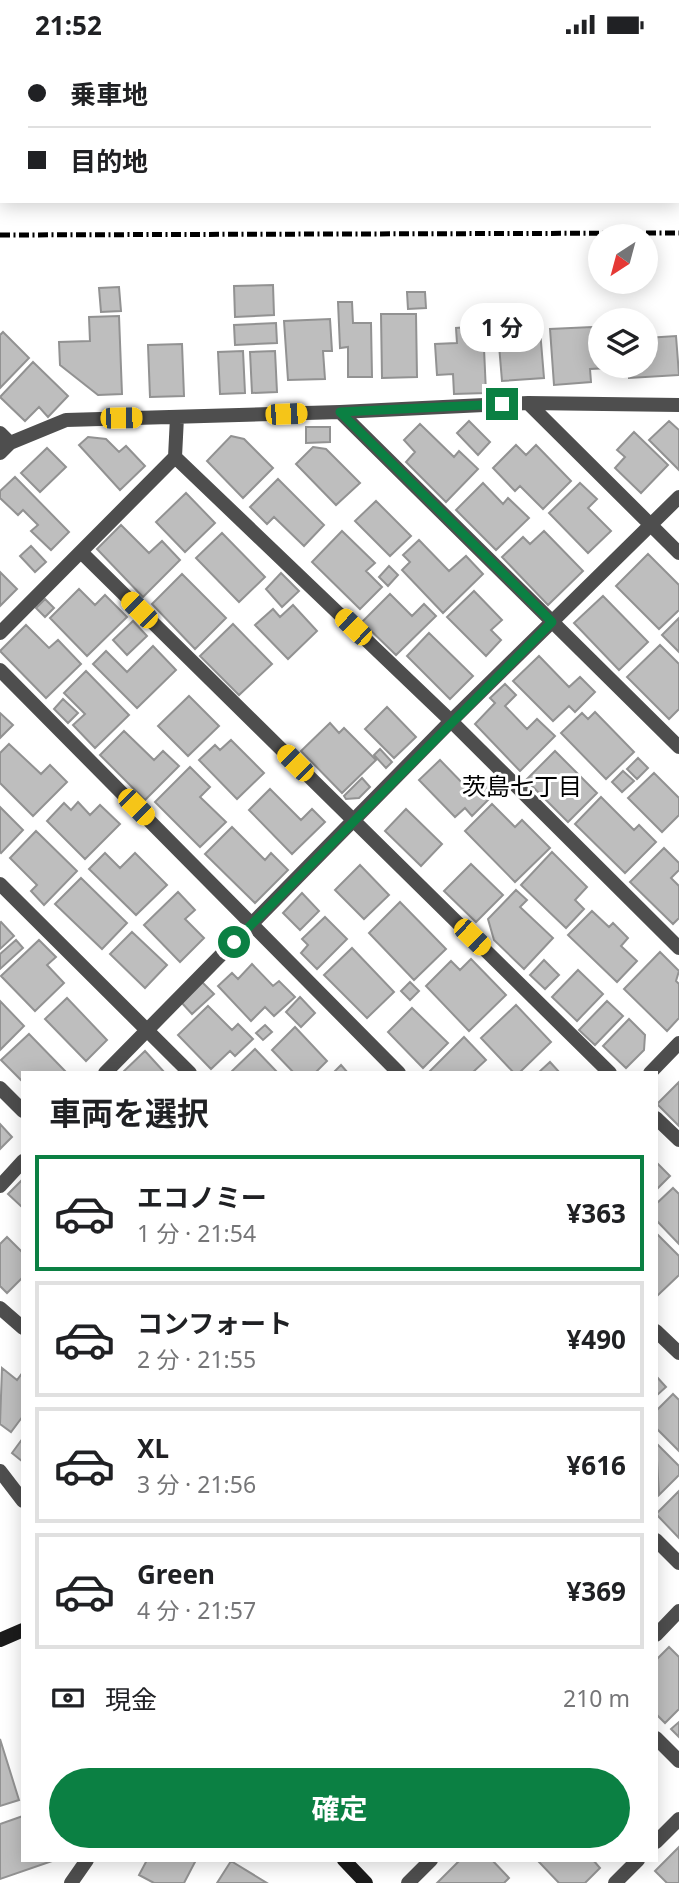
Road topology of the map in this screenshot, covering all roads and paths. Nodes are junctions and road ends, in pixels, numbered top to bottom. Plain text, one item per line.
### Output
1 (528, 403) junction
2 (679, 405) edge
3 (340, 412) junction
4 (177, 417) junction
5 (4, 443) edge
6 (175, 457) junction
7 (679, 497) edge
8 (650, 526) junction
9 (81, 552) junction
10 (679, 554) edge
11 (552, 622) junction
12 (0, 633) edge
13 (0, 670) edge
14 (452, 721) junction
15 (679, 747) edge
16 (354, 821) junction
17 (0, 884) edge
18 (252, 925) junction
19 (679, 948) edge
20 (146, 1029) junction
21 (679, 1043) edge
22 (107, 1071) edge
23 (188, 1071) edge
24 (397, 1071) edge
25 (608, 1071) edge
26 (652, 1071) edge
27 (0, 1088) edge
28 (21, 1109) edge
29 (658, 1120) edge
30 (679, 1140) edge
31 (21, 1163) edge
32 (0, 1186) edge
33 (0, 1308) edge
34 (21, 1326) edge
35 (658, 1333) edge
36 (679, 1353) edge
37 (0, 1472) edge
38 (21, 1498) edge
39 (658, 1542) edge
40 (679, 1563) edge
41 (679, 1611) edge
42 (21, 1631) edge
43 (658, 1633) edge
44 (0, 1640) edge
45 (658, 1740) edge
46 (679, 1761) edge
47 (679, 1819) edge
48 (658, 1840) edge
49 (86, 1862) edge
50 (346, 1862) edge
51 (429, 1862) edge
52 (636, 1862) edge
53 (71, 1883) edge
54 (366, 1883) edge
55 (408, 1883) edge
56 (615, 1883) edge

1 - 2 street
1 - 3 street
1 - 8 street
3 - 4 street
3 - 11 street
4 - 5 street
4 - 6 street
6 - 9 street
6 - 14 street
7 - 8 street
8 - 10 street
8 - 11 street
9 - 12 street
9 - 16 street
11 - 14 street
11 - 15 street
13 - 18 street
14 - 16 street
14 - 19 street
16 - 18 street
16 - 25 street
17 - 20 street
18 - 20 street
18 - 24 street
20 - 22 street
20 - 23 street
21 - 26 street
27 - 28 street
29 - 30 street
31 - 32 street
33 - 34 street
35 - 36 street
37 - 38 street
39 - 40 street
41 - 43 street
42 - 44 street
45 - 46 street
47 - 48 street
49 - 53 street
50 - 54 street
51 - 55 street
52 - 56 street

